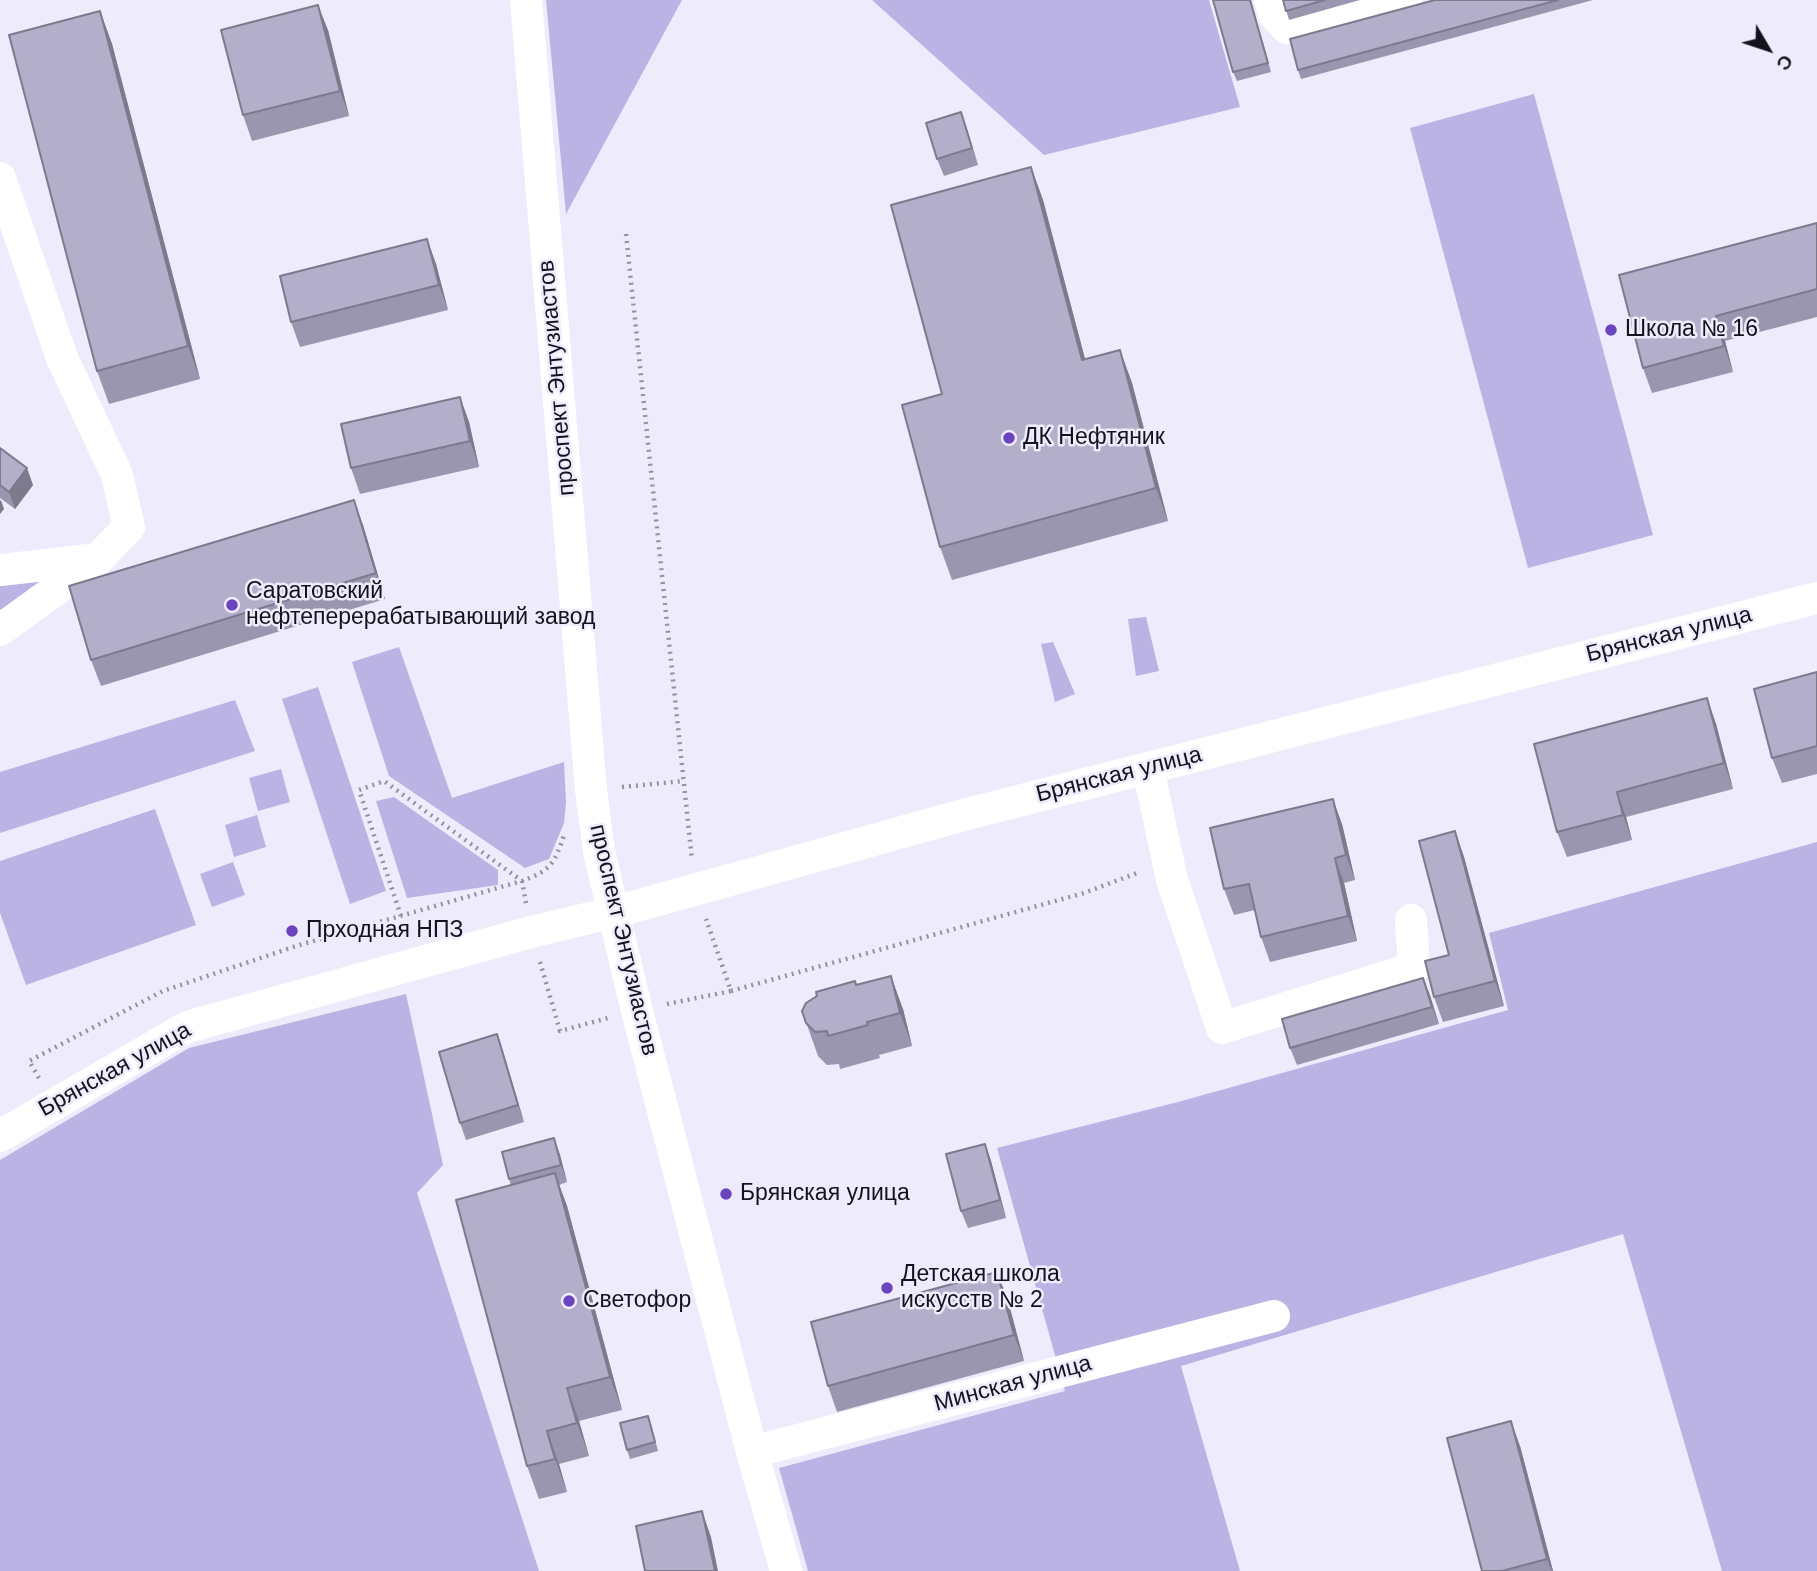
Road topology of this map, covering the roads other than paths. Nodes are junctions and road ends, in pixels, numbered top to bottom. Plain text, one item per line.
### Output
1 (526, 0) edge
2 (1270, 0) edge
3 (1407, 0) edge
4 (0, 178) edge
5 (98, 559) junction
6 (0, 570) edge
7 (1817, 598) edge
8 (0, 630) edge
9 (1148, 768) junction
10 (615, 912) junction
11 (1410, 920) dead end
12 (0, 1136) edge
13 (1274, 1316) dead end
14 (752, 1452) junction
15 (786, 1571) edge

1 - 10 street, проспект Энтузиастов
2 - 3 street
4 - 5 street
5 - 6 street
5 - 8 street
7 - 9 street, Брянская улица
9 - 10 street, Брянская улица
9 - 11 street
10 - 12 street, Брянская улица
10 - 14 street, проспект Энтузиастов
13 - 14 street, Минская улица
14 - 15 street, проспект Энтузиастов

